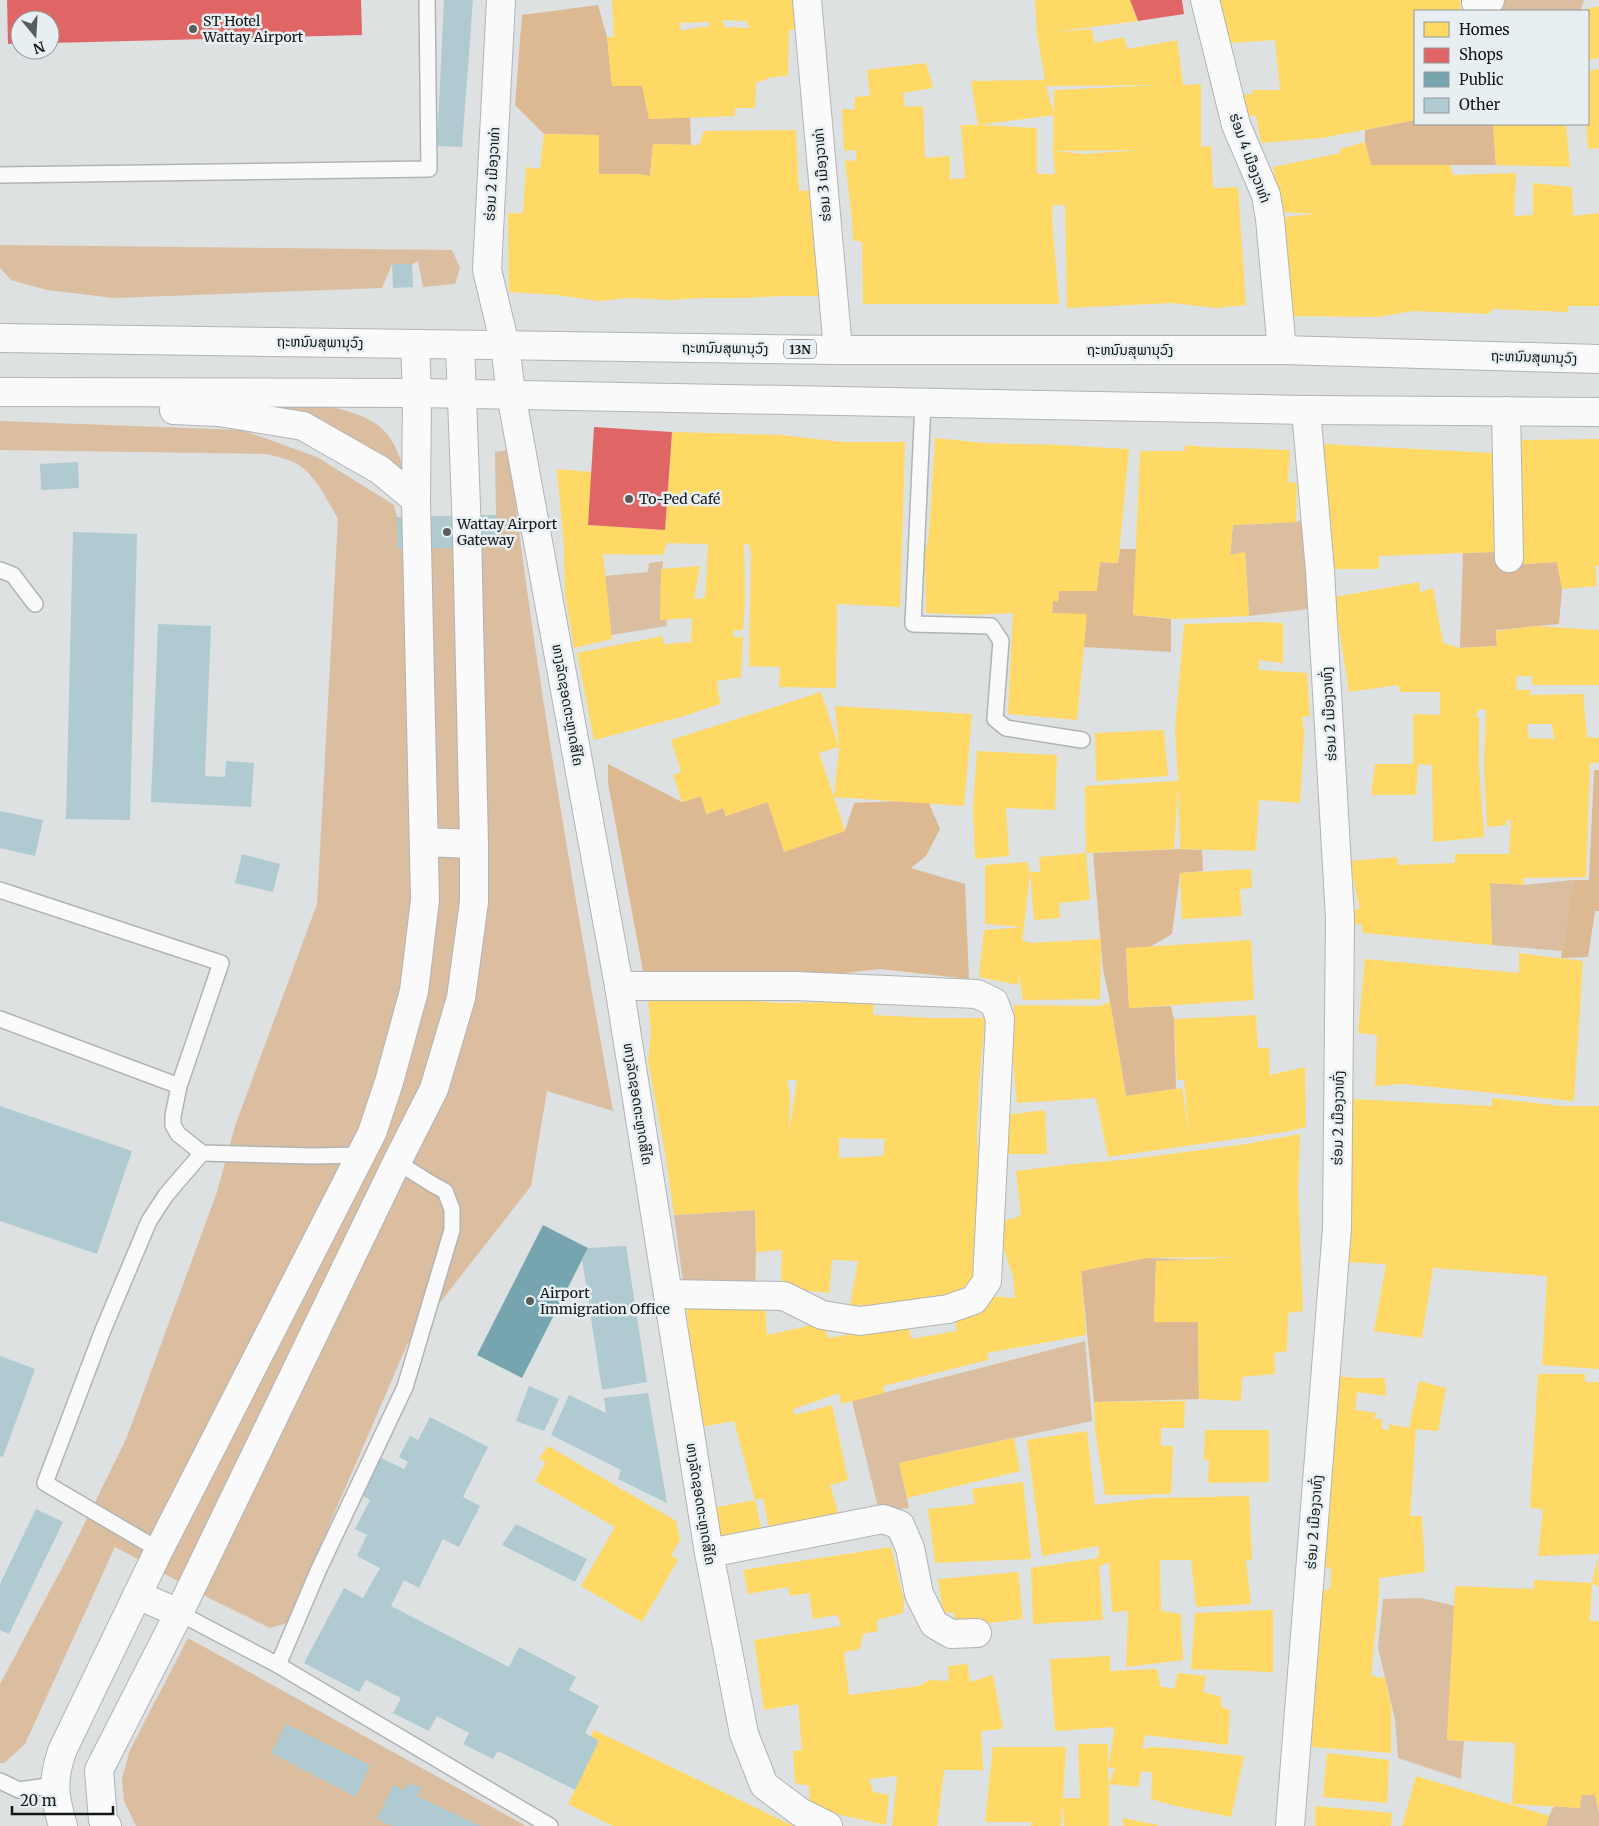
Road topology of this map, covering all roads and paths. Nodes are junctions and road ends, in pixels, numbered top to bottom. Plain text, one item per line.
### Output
1 (427, 0) edge
2 (501, 0) edge
3 (807, 0) edge
4 (1205, 0) edge
5 (0, 175) edge
6 (0, 338) edge
7 (415, 344) junction
8 (460, 345) junction
9 (505, 345) junction
10 (838, 350) junction
11 (1282, 350) junction
12 (1599, 359) edge
13 (0, 392) edge
14 (417, 393) junction
15 (462, 393) junction
16 (511, 394) junction
17 (923, 402) junction
18 (0, 405) edge
19 (1306, 410) junction
20 (1506, 411) junction
21 (1599, 412) edge
22 (416, 500) junction
23 (1509, 558) dead end
24 (0, 570) edge
25 (35, 604) dead end
26 (1082, 740) dead end
27 (424, 842) junction
28 (474, 844) junction
29 (0, 891) edge
30 (619, 986) junction
31 (0, 1019) edge
32 (179, 1086) junction
33 (202, 1153) junction
34 (360, 1155) junction
35 (395, 1167) junction
36 (668, 1294) junction
37 (159, 1550) junction
38 (709, 1553) junction
39 (137, 1594) junction
40 (179, 1614) junction
41 (977, 1633) dead end
42 (278, 1665) junction
43 (0, 1781) edge
44 (55, 1785) junction
45 (63, 1826) edge
46 (107, 1826) edge
47 (550, 1826) edge
48 (828, 1826) edge
49 (1290, 1826) edge

1 - 5 lane
2 - 9 main road, ຮ່ອມ 2 ເມືອງວາທ່າ
3 - 10 main road, ຮ່ອມ 3 ເມືອງວາທ່າ
4 - 11 main road, ຮ່ອມ 4 ເມືອງວາທ່າ
6 - 7 main road, ຖະຫນົນສຸພານຸວົງ / 13N
7 - 8 main road, ຖະຫນົນສຸພານຸວົງ / 13N
7 - 14 main road
8 - 9 main road, ຖະຫນົນສຸພານຸວົງ / 13N
8 - 15 main road
9 - 10 main road, ຖະຫນົນສຸພານຸວົງ / 13N
9 - 16 main road, ທາງລັດຊອດຕະຫຼາດສີໄຄ
10 - 11 main road, ຖະຫນົນສຸພານຸວົງ / 13N
11 - 12 main road, ຖະຫນົນສຸພານຸວົງ / 13N
13 - 14 main road
14 - 15 main road
14 - 22 main road
15 - 16 main road
15 - 28 main road
16 - 17 main road
16 - 30 main road, ທາງລັດຊອດຕະຫຼາດສີໄຄ
17 - 19 main road
17 - 26 lane
18 - 22 main road
19 - 20 main road
19 - 49 main road, ຮ່ອມ 2 ເມືອງວາທົ່ງ
20 - 21 main road
20 - 23 main road
22 - 27 main road
24 - 25 lane
27 - 28 main road
27 - 34 main road
28 - 35 main road
29 - 32 lane
30 - 36 main road, ທາງລັດຊອດຕະຫຼາດສີໄຄ
30 - 36 main road
31 - 32 lane
32 - 33 lane
33 - 34 lane
33 - 37 lane
34 - 35 main road
34 - 37 main road
35 - 40 main road
35 - 42 lane
36 - 38 main road, ທາງລັດຊອດຕະຫຼາດສີໄຄ
37 - 39 main road
38 - 41 main road
38 - 48 main road, ທາງລັດຊອດຕະຫຼາດສີໄຄ
39 - 40 main road
39 - 44 main road
40 - 42 lane
40 - 46 main road
42 - 47 lane
43 - 44 lane
44 - 45 main road

